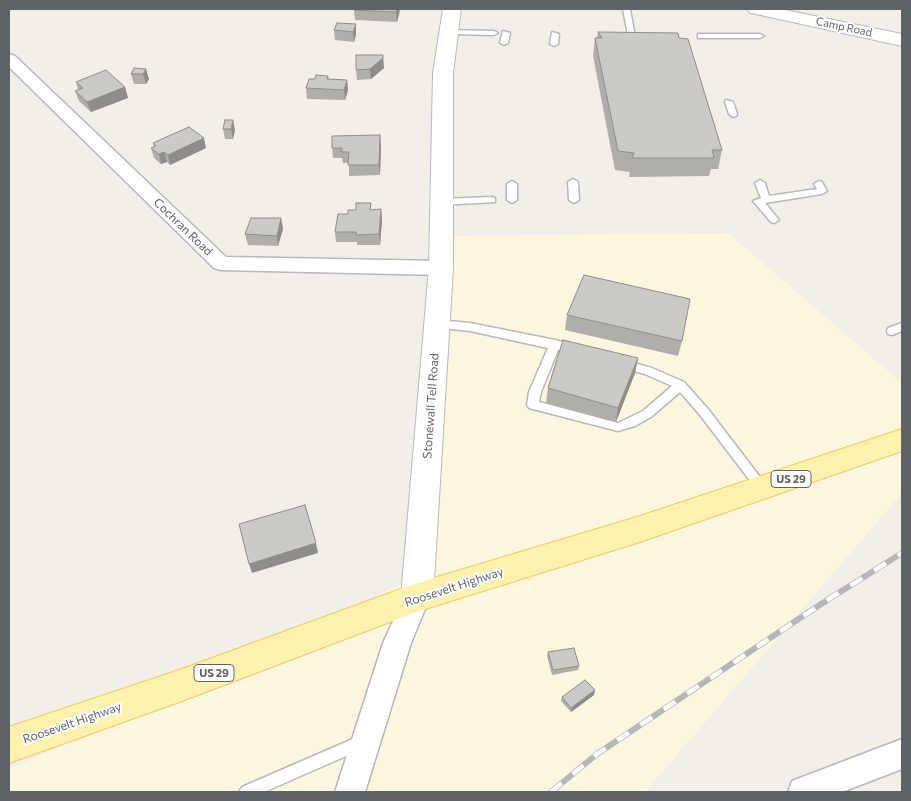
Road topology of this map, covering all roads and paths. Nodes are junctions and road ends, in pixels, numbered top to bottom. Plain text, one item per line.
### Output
1 (452, 9) edge
2 (626, 9) edge
3 (756, 9) edge
4 (449, 32) junction
5 (494, 33) dead end
6 (506, 33) dead end
7 (555, 34) dead end
8 (632, 35) edge
9 (760, 36) dead end
10 (902, 40) edge
11 (504, 43) dead end
12 (554, 44) dead end
13 (711, 45) dead end
14 (9, 59) edge
15 (729, 102) dead end
16 (733, 114) dead end
17 (573, 182) dead end
18 (760, 183) dead end
19 (512, 184) dead end
20 (819, 184) dead end
21 (492, 200) dead end
22 (512, 200) dead end
23 (574, 200) dead end
24 (766, 200) junction
25 (442, 202) junction
26 (774, 220) dead end
27 (441, 268) junction
28 (437, 324) junction
29 (902, 326) edge
30 (892, 331) dead end
31 (555, 344) junction
32 (583, 352) edge
33 (611, 360) edge
34 (680, 385) junction
35 (902, 440) edge
36 (762, 488) junction
37 (417, 598) junction
38 (366, 740) junction
39 (9, 745) edge
40 (902, 754) edge
41 (247, 792) edge
42 (350, 792) edge
43 (803, 792) edge

1 - 4 street, Stonewall Tell Road
2 - 8 lane
3 - 10 street, Camp Road
4 - 5 lane
4 - 25 street, Stonewall Tell Road
6 - 11 lane
7 - 12 lane
9 - 13 lane
14 - 27 street, Cochran Road
15 - 16 lane
17 - 23 lane
18 - 24 lane
19 - 22 lane
20 - 24 lane
21 - 25 lane
24 - 26 lane
25 - 27 street, Stonewall Tell Road
27 - 28 street, Stonewall Tell Road
28 - 31 lane
28 - 37 street, Stonewall Tell Road
29 - 30 lane
31 - 32 lane
31 - 34 lane
33 - 34 lane
34 - 36 lane
35 - 36 main road, Roosevelt Highway / US 29
36 - 37 main road, Roosevelt Highway / US 29
37 - 38 street, Stonewall Tell Road
37 - 39 main road, Roosevelt Highway / US 29
38 - 41 lane
38 - 42 street, Stonewall Tell Road
40 - 43 street

